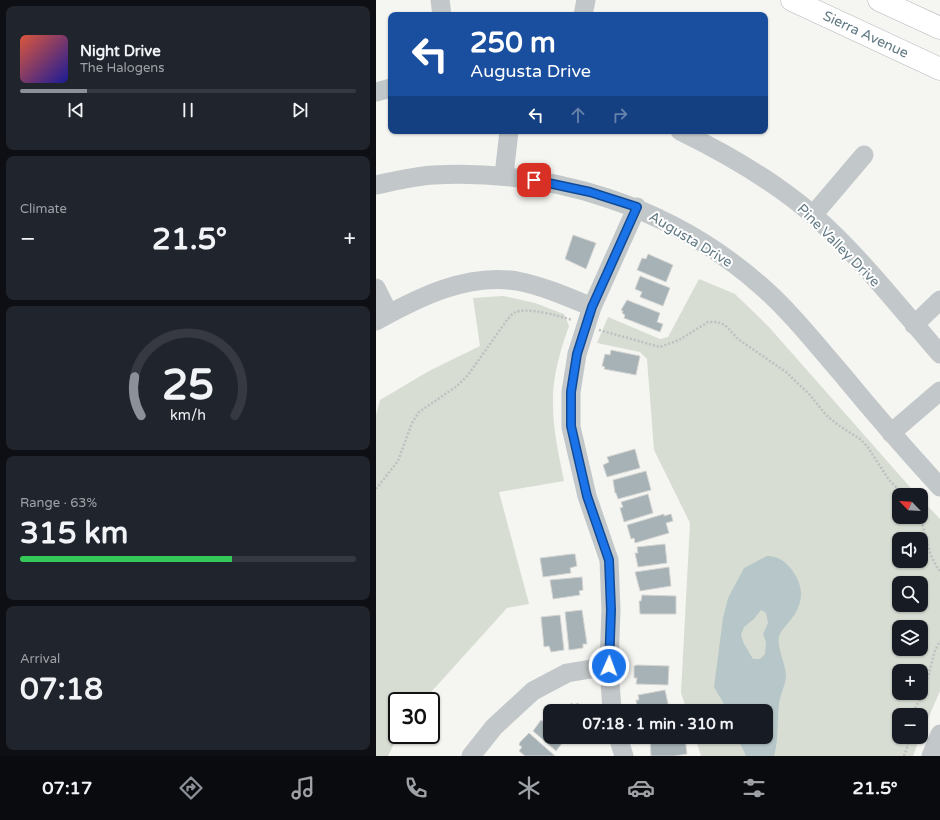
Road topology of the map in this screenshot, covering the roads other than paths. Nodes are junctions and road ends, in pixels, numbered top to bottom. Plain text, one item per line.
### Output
1 (440, 0) edge
2 (586, 0) edge
3 (792, 0) edge
4 (879, 0) edge
5 (442, 12) edge
6 (584, 12) edge
7 (940, 28) edge
8 (940, 69) edge
9 (388, 89) edge
10 (376, 92) edge
11 (509, 134) edge
12 (704, 136) edge
13 (864, 155) dead end
14 (504, 175) junction
15 (376, 184) edge
16 (637, 207) junction
17 (813, 215) junction
18 (376, 288) edge
19 (940, 300) edge
20 (592, 307) junction
21 (383, 317) edge
22 (914, 325) junction
23 (940, 354) edge
24 (940, 391) edge
25 (891, 433) junction
26 (940, 487) edge
27 (609, 666) junction
28 (612, 704) edge
29 (940, 734) edge
30 (620, 744) edge
31 (471, 756) edge
32 (624, 756) edge
33 (931, 756) edge

1 - 5 street
2 - 6 street
3 - 8 main road, Sierra Avenue
4 - 7 main road
9 - 10 street
11 - 14 street
12 - 17 street, Pine Valley Drive
13 - 17 street
14 - 15 street, Augusta Drive
14 - 16 street, Augusta Drive
16 - 20 street
16 - 25 street, Augusta Drive
17 - 22 street, Pine Valley Drive
18 - 21 street
19 - 22 street
20 - 21 street
20 - 27 street
22 - 23 street, Pine Valley Drive
24 - 25 street
25 - 26 street, Augusta Drive
27 - 28 street
27 - 31 street
29 - 33 street
30 - 32 street

